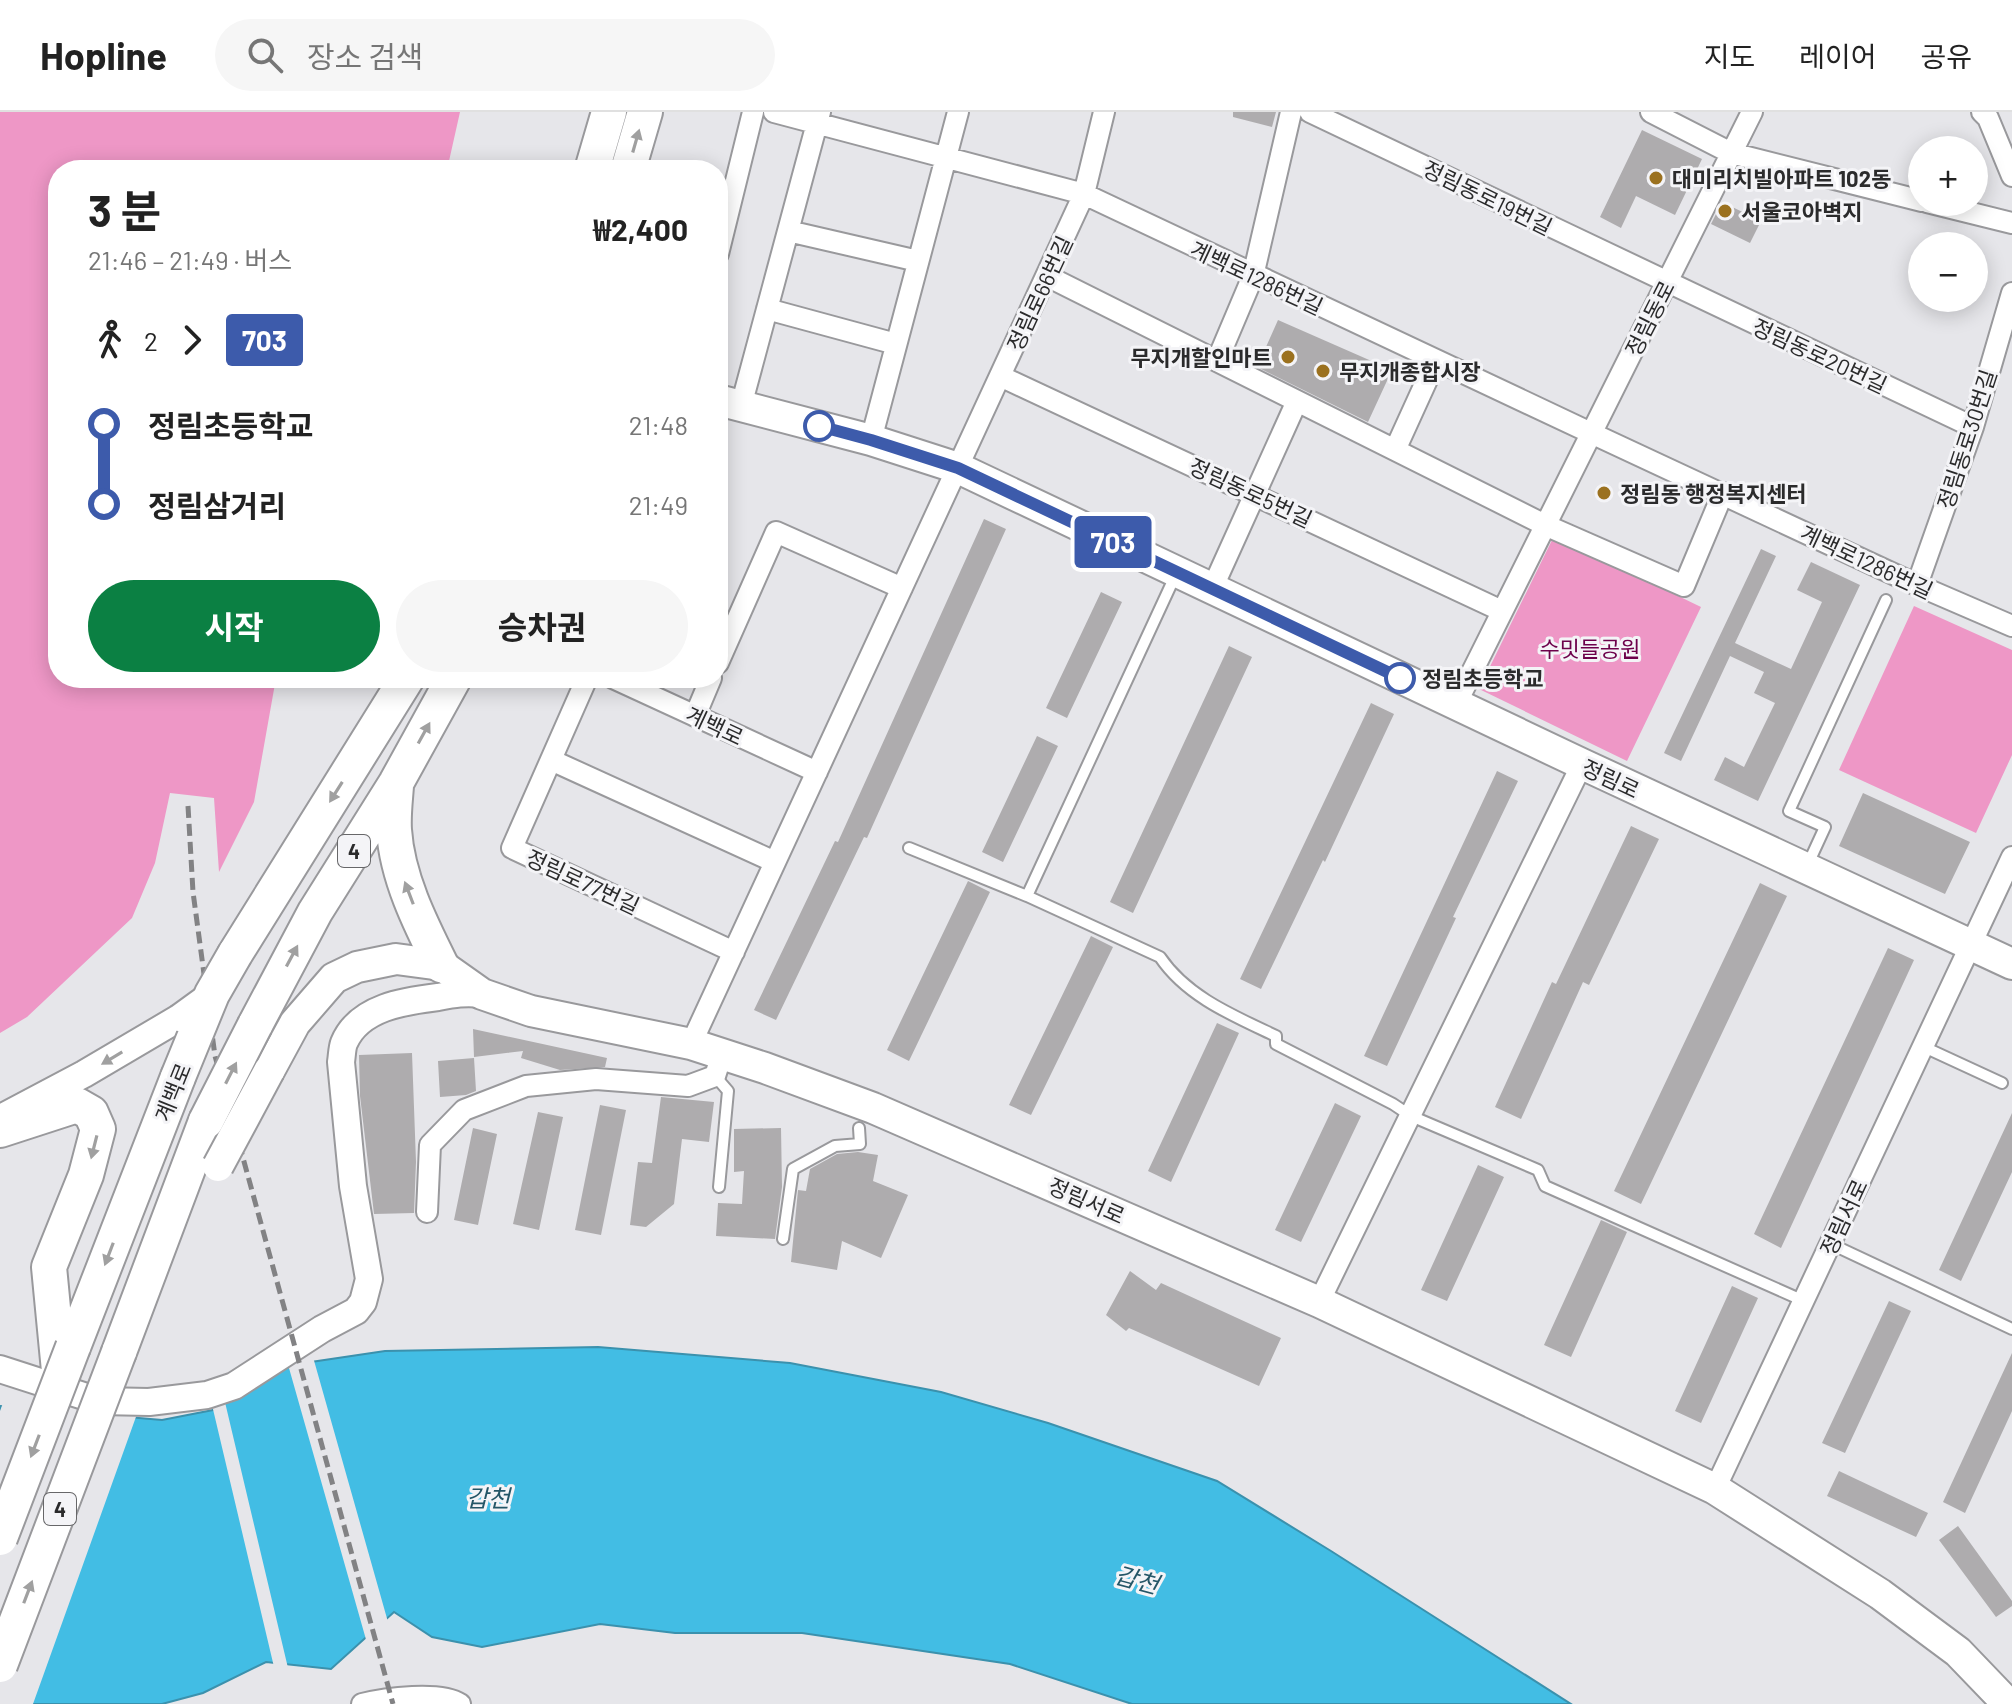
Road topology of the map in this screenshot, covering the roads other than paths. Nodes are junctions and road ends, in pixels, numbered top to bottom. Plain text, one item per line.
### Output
1 (609, 112) edge
2 (645, 112) edge
3 (753, 112) edge
4 (774, 112) edge
5 (958, 112) edge
6 (1104, 112) edge
7 (1291, 112) edge
8 (1310, 112) edge
9 (1651, 112) edge
10 (1752, 112) edge
11 (1982, 112) edge
12 (818, 118) edge
13 (1731, 153) junction
14 (946, 157) junction
15 (595, 160) edge
16 (631, 160) edge
17 (2012, 176) edge
18 (1084, 194) junction
19 (1908, 197) edge
20 (728, 213) edge
21 (1984, 216) edge
22 (2012, 223) edge
23 (788, 231) junction
24 (918, 261) junction
25 (1047, 276) junction
26 (1253, 276) junction
27 (1666, 283) junction
28 (2012, 293) edge
29 (767, 309) junction
30 (896, 344) junction
31 (1436, 360) junction
32 (1217, 361) junction
33 (1000, 376) junction
34 (1297, 401) junction
35 (730, 403) edge
36 (1973, 427) junction
37 (1591, 433) junction
38 (871, 440) junction
39 (1395, 450) junction
40 (958, 468) junction
41 (1723, 493) junction
42 (1255, 494) junction
43 (1545, 525) junction
44 (1177, 572) junction
45 (1917, 585) junction
46 (902, 588) junction
47 (1212, 589) junction
48 (1886, 600) dead end
49 (1502, 611) junction
50 (2012, 626) edge
51 (728, 640) edge
52 (401, 688) edge
53 (448, 688) edge
54 (583, 688) edge
55 (635, 688) edge
56 (707, 688) edge
57 (1456, 704) junction
58 (695, 716) junction
59 (551, 760) junction
60 (1582, 764) junction
61 (817, 772) junction
62 (396, 783) junction
63 (909, 848) dead end
64 (2012, 858) edge
65 (775, 862) junction
66 (1806, 869) junction
67 (1027, 896) junction
68 (1972, 946) junction
69 (734, 952) junction
70 (2012, 964) edge
71 (441, 965) junction
72 (212, 994) junction
73 (482, 994) junction
74 (691, 1044) junction
75 (1924, 1047) junction
76 (719, 1065) junction
77 (2002, 1083) dead end
78 (1411, 1116) junction
79 (0, 1119) edge
80 (859, 1128) dead end
81 (0, 1130) edge
82 (719, 1187) dead end
83 (179, 1191) junction
84 (427, 1212) dead end
85 (783, 1239) dead end
86 (1831, 1244) junction
87 (1804, 1301) junction
88 (1319, 1302) junction
89 (2012, 1329) edge
90 (64, 1346) junction
91 (0, 1369) edge
92 (1715, 1489) junction
93 (0, 1538) edge
94 (0, 1665) edge
95 (362, 1704) edge
96 (460, 1704) edge
97 (2008, 1704) edge

1 - 15 main road
16 -> 2 main road
3 - 20 street
4 - 12 street, 계백로1286번길
5 - 14 street
6 - 18 street, 정림로66번길
7 - 26 street
8 - 27 street, 정림동로19번길
9 - 13 street
10 - 13 street, 정림동로
11 - 17 street
12 - 14 street, 계백로1286번길
12 - 23 street
13 - 19 street
13 - 27 street, 정림동로
14 - 18 street, 계백로1286번길
14 - 24 street
18 - 25 street, 정림로66번길
18 - 26 street, 계백로1286번길
21 - 22 street
23 - 24 street
23 - 29 street
24 - 30 street
25 - 32 street
25 - 33 street, 정림로66번길
26 - 31 street, 계백로1286번길
26 - 32 street
27 - 36 street, 정림동로20번길
27 - 37 street, 정림동로
28 - 36 street, 정림동로30번길
29 - 30 street
29 - 35 street
30 - 38 street
31 - 37 street, 계백로1286번길
31 - 39 street
32 - 34 street
33 - 40 street, 정림로66번길
33 - 42 street, 정림동로5번길
34 - 39 street
34 - 42 street
35 - 38 main road, 정림로
36 - 45 street, 정림동로30번길
37 - 41 street, 계백로1286번길
37 - 43 street, 정림동로
38 - 40 main road, 정림로
39 - 43 street
40 - 44 main road, 정림로
40 - 46 street, 정림로66번길
41 - 43 street
41 - 45 street, 계백로1286번길
42 - 47 street
42 - 49 street, 정림동로5번길
43 - 49 street, 정림동로
44 - 47 main road, 정림로
44 - 67 lane
45 - 50 street, 계백로1286번길
46 - 51 street
46 - 61 street, 정림로66번길
47 - 57 main road, 정림로
48 - 66 lane
49 - 57 street, 정림동로
52 -> 72 main road, 계백로 / 4, bridge
62 -> 53 main road, 4
54 - 59 street, 정림로77번길
55 - 58 street, 계백로
56 - 58 street
57 - 60 main road, 정림로
58 - 61 street, 계백로
59 - 65 street
59 - 69 street, 정림로77번길
60 - 66 main road, 정림로
60 - 78 street
61 - 65 street, 정림로66번길
71 -> 62 main road
83 -> 62 main road, 계백로 / 4, bridge
63 - 67 lane
64 - 68 street, 정림서로
65 - 69 street, 정림로66번길
66 - 68 main road, 정림로
67 - 78 lane
68 - 70 main road, 정림로
68 - 75 street, 정림서로
69 - 74 street, 정림로66번길
71 - 73 main road, 정림서로
71 - 83 main road, bridge
72 -> 79 street, bridge
72 -> 90 main road, 계백로 / 4, bridge
73 - 74 main road, 정림서로
73 - 91 street
74 - 76 main road, 정림서로
75 - 77 lane
75 - 86 street, 정림서로
76 - 82 lane
76 - 84 street
76 - 88 main road, 정림서로
78 - 87 lane
78 - 88 street
80 - 85 lane
81 -> 90 main road
94 -> 83 main road, 계백로 / 4, bridge
86 - 87 street, 정림서로
86 - 89 lane
87 - 92 street, 정림서로
88 - 92 main road, 정림서로
90 -> 93 main road, 계백로 / 4, bridge
92 - 97 main road, 정림서로
95 - 96 street

